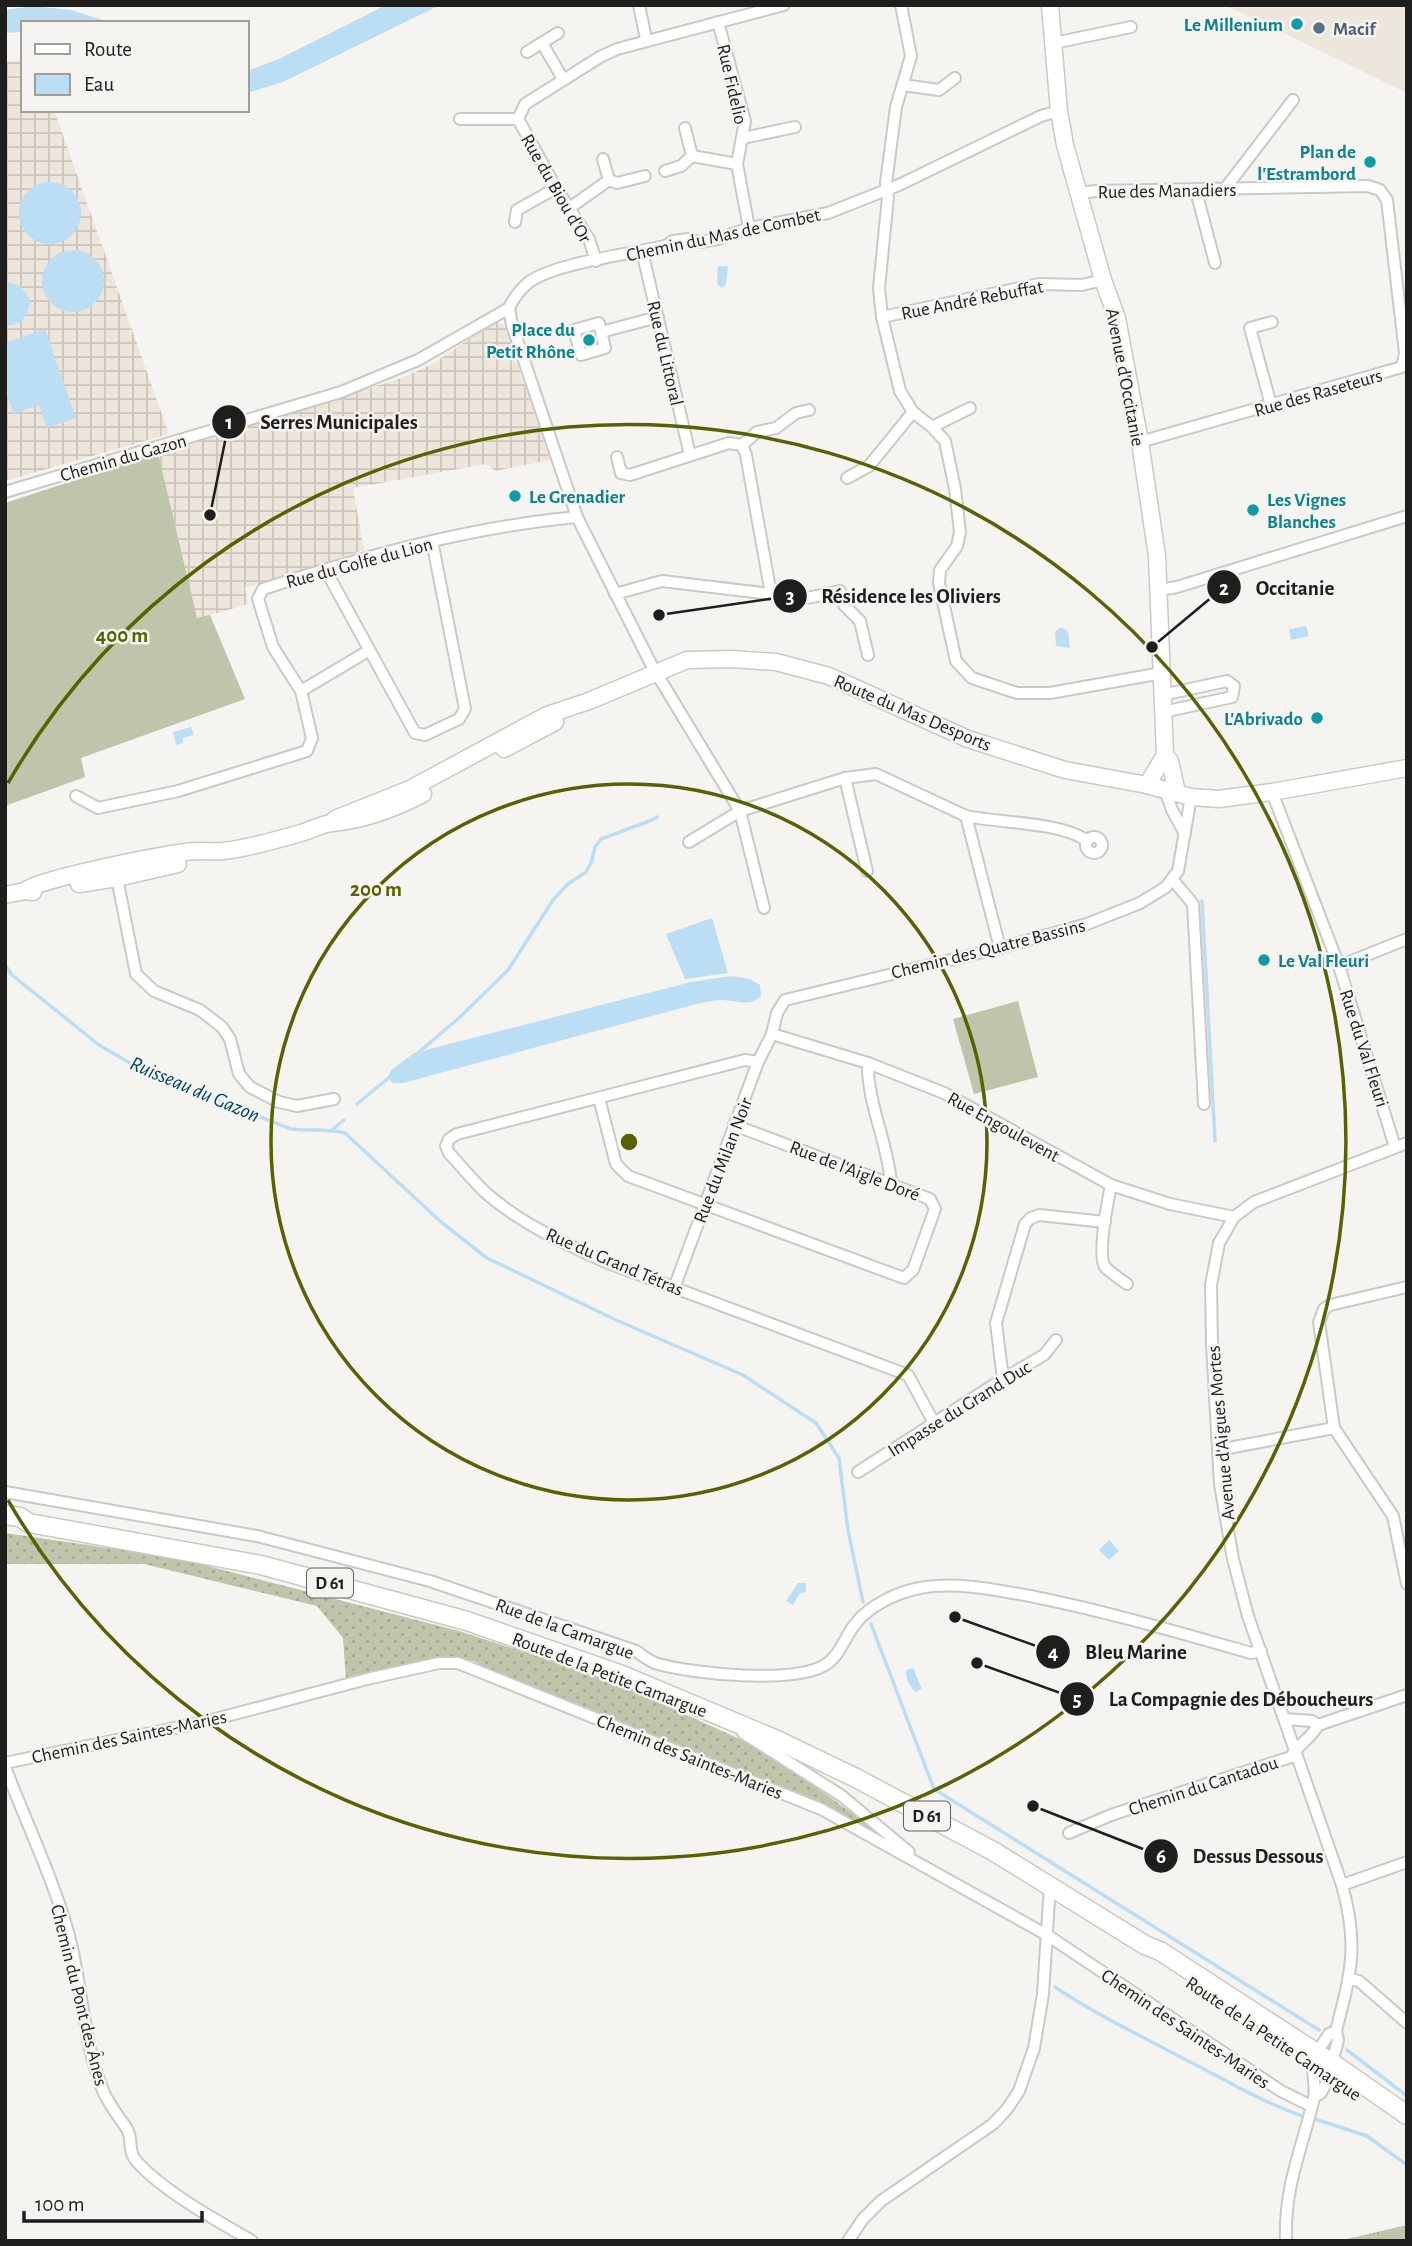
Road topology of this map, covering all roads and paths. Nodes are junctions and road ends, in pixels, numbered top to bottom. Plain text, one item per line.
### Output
1 (639, 5) edge
2 (784, 5) edge
3 (901, 5) edge
4 (1050, 5) edge
5 (760, 8) edge
6 (718, 22) junction
7 (1131, 27) dead end
8 (558, 33) dead end
9 (646, 39) junction
10 (542, 43) junction
11 (1054, 43) junction
12 (527, 52) dead end
13 (955, 78) dead end
14 (564, 79) junction
15 (903, 85) junction
16 (1293, 100) dead end
17 (1059, 111) junction
18 (460, 119) dead end
19 (518, 119) junction
20 (685, 128) dead end
21 (795, 128) dead end
22 (743, 138) junction
23 (692, 156) junction
24 (603, 159) dead end
25 (737, 164) junction
26 (664, 172) dead end
27 (645, 176) dead end
28 (610, 180) junction
29 (556, 188) junction
30 (887, 190) junction
31 (1224, 190) junction
32 (1380, 190) joint
33 (1196, 191) junction
34 (1079, 193) junction
35 (568, 209) junction
36 (515, 222) dead end
37 (749, 228) junction
38 (642, 251) junction
39 (596, 261) junction
40 (1215, 263) dead end
41 (1103, 280) junction
42 (509, 308) junction
43 (658, 317) junction
44 (882, 317) junction
45 (1272, 322) dead end
46 (601, 332) dead end
47 (1271, 405) junction
48 (970, 408) dead end
49 (809, 410) dead end
50 (913, 412) junction
51 (932, 427) junction
52 (1140, 442) junction
53 (742, 444) junction
54 (690, 455) junction
55 (617, 457) dead end
56 (846, 478) dead end
57 (5, 492) edge
58 (1407, 516) edge
59 (577, 517) junction
60 (432, 541) junction
61 (325, 569) junction
62 (1159, 590) junction
63 (615, 594) junction
64 (771, 594) junction
65 (368, 651) junction
66 (868, 654) dead end
67 (656, 673) junction
68 (1162, 673) junction
69 (301, 691) junction
70 (1162, 695) junction
71 (1163, 712) junction
72 (1165, 755) junction
73 (1407, 768) edge
74 (845, 778) junction
75 (1147, 785) junction
76 (1272, 792) junction
77 (1177, 793) junction
78 (76, 796) dead end
79 (740, 811) junction
80 (966, 816) junction
81 (1185, 834) junction
82 (1086, 840) dead end
83 (689, 842) dead end
84 (867, 871) dead end
85 (116, 872) junction
86 (1172, 879) junction
87 (5, 895) edge
88 (764, 908) dead end
89 (1407, 939) edge
90 (1000, 948) junction
91 (1339, 966) junction
92 (772, 1034) junction
93 (758, 1062) junction
94 (868, 1063) junction
95 (599, 1098) junction
96 (334, 1099) dead end
97 (1204, 1104) dead end
98 (734, 1125) junction
99 (1404, 1146) edge
100 (891, 1183) junction
101 (1111, 1185) junction
102 (705, 1206) junction
103 (1234, 1217) junction
104 (1105, 1222) junction
105 (1127, 1284) dead end
106 (674, 1287) junction
107 (1407, 1287) edge
108 (1056, 1340) dead end
109 (1003, 1379) junction
110 (934, 1423) junction
111 (1334, 1428) junction
112 (1218, 1450) junction
113 (858, 1472) dead end
114 (5, 1492) edge
115 (5, 1515) edge
116 (29, 1523) junction
117 (5, 1526) edge
118 (1407, 1584) edge
119 (1261, 1651) junction
120 (1407, 1695) edge
121 (699, 1707) junction
122 (1284, 1719) junction
123 (1318, 1725) junction
124 (1295, 1750) junction
125 (5, 1765) edge
126 (1069, 1833) dead end
127 (1407, 1862) edge
128 (931, 1870) junction
129 (1050, 1885) junction
130 (1342, 1885) junction
131 (1047, 1935) junction
132 (1350, 1979) junction
133 (1407, 2023) edge
134 (1336, 2031) junction
135 (1315, 2060) junction
136 (1331, 2070) junction
137 (1313, 2101) junction
138 (1407, 2115) edge
139 (1407, 2128) edge
140 (252, 2241) edge
141 (848, 2241) edge
142 (1286, 2241) edge

1 - 9 street
2 - 5 street, Rue du Biou d'Or
3 - 15 street
4 - 11 street, Avenue d'Occitanie
5 - 6 street, Rue du Biou d'Or
6 - 9 street, Rue du Biou d'Or
6 - 22 street, Rue Fidelio
7 - 11 street
8 - 10 street
9 - 14 street, Rue du Biou d'Or
10 - 12 street
10 - 14 street
11 - 17 street, Avenue d'Occitanie
13 - 15 street
14 - 19 street, Rue du Biou d'Or
15 - 30 street
16 - 31 street
17 - 30 street, Chemin du Mas de Combet
17 - 34 street, Avenue d'Occitanie
18 - 19 street
19 - 29 street, Rue du Biou d'Or
20 - 23 street
21 - 22 street
22 - 25 street, Rue Fidelio
23 - 25 street
23 - 26 street
24 - 28 street
25 - 37 street, Rue Fidelio
27 - 28 street
28 - 35 street
29 - 35 street, Rue du Biou d'Or
29 - 36 street
30 - 37 street, Chemin du Mas de Combet
30 - 44 street
31 - 32 street, Rue des Manadiers
31 - 33 street, Rue des Manadiers
32 - 47 street, Rue des Raseteurs
33 - 34 street, Rue des Manadiers
33 - 40 street
34 - 41 street, Avenue d'Occitanie
35 - 39 street, Rue du Biou d'Or
37 - 38 street, Chemin du Mas de Combet
38 - 39 street, Chemin du Mas de Combet
38 - 43 street, Rue du Littoral
39 - 42 street, Chemin du Mas de Combet
41 - 44 street, Rue André Rebuffat
41 - 52 street, Avenue d'Occitanie
42 - 57 street, Chemin du Gazon
42 - 59 street
43 - 46 street
43 - 54 street, Rue du Littoral
44 - 50 street
45 - 47 street
47 - 52 street, Rue des Raseteurs
48 - 51 street
49 - 53 street
50 - 51 street
50 - 56 street
51 - 68 street
52 - 62 street, Avenue d'Occitanie
53 - 54 street
53 - 64 street
54 - 55 street
58 - 62 street
59 - 60 street, Rue du Golfe du Lion
59 - 63 street
60 - 61 street, Rue du Golfe du Lion
60 - 65 street
61 - 65 street
61 - 69 street, Rue du Golfe du Lion
62 - 68 street, Avenue d'Occitanie
63 - 64 street
63 - 67 street
64 - 66 street
65 - 69 street
67 - 75 street, Route du Mas Desports
67 - 79 street
67 - 85 street, Route du Mas Desports
68 - 70 street, Avenue d'Occitanie
69 - 78 street, Rue du Golfe du Lion
70 - 71 street, Avenue d'Occitanie
70 - 71 street
71 - 72 street, Avenue d'Occitanie
72 - 75 street
72 - 77 street, Avenue d'Occitanie
73 - 76 street, Route du Mas Desports
74 - 79 street
74 - 80 street
74 - 84 street
75 - 77 street, Route du Mas Desports
76 - 77 street, Route du Mas Desports
76 - 91 street, Rue du Val Fleuri
77 - 81 street
77 - 81 street
79 - 83 street
79 - 88 street
80 - 82 street
80 - 90 street
81 - 86 street
85 - 87 street, Route du Mas Desports
85 - 96 street
86 - 90 street, Chemin des Quatre Bassins
86 - 97 street
89 - 91 street
90 - 92 street, Chemin des Quatre Bassins
91 - 99 street, Rue du Val Fleuri
92 - 93 street, Rue du Milan Noir
92 - 94 street, Rue Engoulevent
93 - 95 street, Rue du Grand Tétras
93 - 98 street, Rue du Milan Noir
94 - 100 street
94 - 101 street, Rue Engoulevent
95 - 102 street
95 - 106 street, Rue du Grand Tétras
98 - 100 street, Rue de l'Aigle Doré
98 - 102 street, Rue du Milan Noir
99 - 103 street
100 - 102 street, Rue de l'Aigle Doré
101 - 103 street, Rue Engoulevent
101 - 104 street
102 - 106 street, Rue du Milan Noir
103 - 112 street, Avenue d'Aigues Mortes
104 - 105 street
104 - 109 street
106 - 110 street, Rue du Grand Tétras
107 - 111 street
108 - 109 street, Impasse du Grand Duc
109 - 110 street, Impasse du Grand Duc
110 - 113 street, Impasse du Grand Duc
111 - 112 street
111 - 118 street
112 - 119 street, Avenue d'Aigues Mortes
114 - 119 street, Rue de la Camargue
115 - 116 main road, Route de la Petite Camargue / D 61
116 - 117 main road, Route de la Petite Camargue / D 61
116 - 121 main road, Route de la Petite Camargue / D 61
119 - 122 street, Avenue d'Aigues Mortes
120 - 123 street
121 - 128 street
121 - 129 main road, Route de la Petite Camargue / D 61
122 - 123 street
122 - 124 street, Avenue d'Aigues Mortes
123 - 124 street
124 - 126 street, Chemin du Cantadou
124 - 130 street, Avenue d'Aigues Mortes
125 - 128 street, Chemin des Saintes-Maries
125 - 140 street, Chemin du Pont des Ânes
127 - 130 street
128 - 131 street, Chemin des Saintes-Maries
129 - 131 street
129 - 135 main road, Route de la Petite Camargue / D 61
130 - 132 street, Avenue d'Aigues Mortes
131 - 137 street, Chemin des Saintes-Maries
131 - 141 street
132 - 133 street
132 - 134 street, Avenue d'Aigues Mortes
134 - 135 street, Avenue d'Aigues Mortes
134 - 136 street, Avenue d'Aigues Mortes
135 - 136 main road, Route de la Petite Camargue / D 61
135 - 137 street
136 - 137 street
136 - 138 main road, Route de la Petite Camargue / D 61
136 - 139 main road, Route de la Petite Camargue / D 61
137 - 142 street

